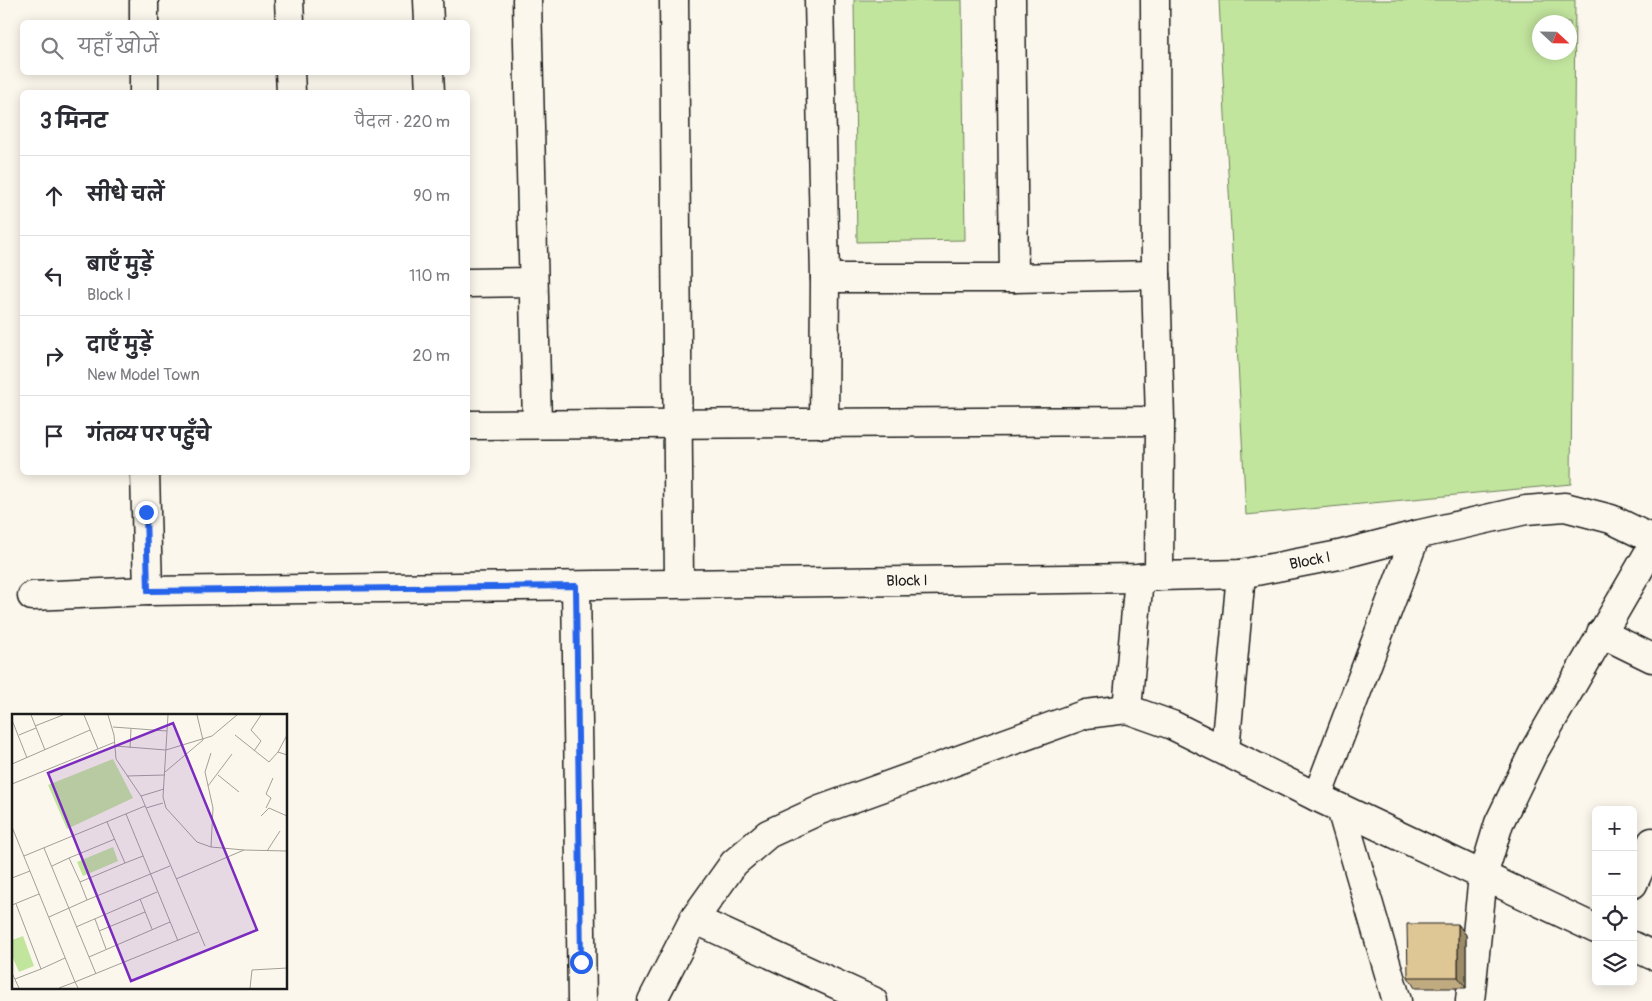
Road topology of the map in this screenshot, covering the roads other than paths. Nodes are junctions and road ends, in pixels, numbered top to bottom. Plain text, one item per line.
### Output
1 (144, 0) edge
2 (290, 0) edge
3 (428, 0) edge
4 (527, 0) edge
5 (674, 0) edge
6 (819, 0) edge
7 (1011, 0) edge
8 (1155, 0) edge
9 (144, 20) edge
10 (290, 20) edge
11 (429, 20) edge
12 (144, 75) edge
13 (290, 75) edge
14 (429, 75) edge
15 (144, 90) edge
16 (291, 90) edge
17 (430, 90) edge
18 (1156, 274) junction
19 (825, 278) junction
20 (1014, 278) junction
21 (533, 282) junction
22 (470, 283) edge
23 (1160, 421) junction
24 (537, 424) junction
25 (679, 424) junction
26 (824, 424) junction
27 (470, 425) edge
28 (146, 475) edge
29 (1416, 535) junction
30 (1652, 538) edge
31 (1652, 547) edge
32 (1241, 574) junction
33 (1149, 577) junction
34 (679, 583) junction
35 (576, 586) junction
36 (148, 591) junction
37 (32, 596) dead end
38 (1601, 633) junction
39 (1652, 658) edge
40 (1127, 709) junction
41 (1225, 750) junction
42 (1317, 797) junction
43 (1341, 809) junction
44 (1652, 842) edge
45 (1637, 875) edge
46 (1483, 876) junction
47 (694, 918) junction
48 (1592, 927) edge
49 (1637, 948) edge
50 (1652, 955) edge
51 (582, 1001) edge
52 (652, 1001) edge
53 (873, 1001) edge
54 (1397, 1001) edge
55 (1470, 1001) edge

1 - 9 street
2 - 10 street
3 - 11 street
4 - 21 street
5 - 25 street
6 - 19 street
7 - 20 street
8 - 18 street
12 - 15 street
13 - 16 street
14 - 17 street
18 - 20 street
18 - 23 street
19 - 20 street
19 - 26 street
21 - 22 street
21 - 24 street
23 - 26 street
23 - 33 street
24 - 25 street
24 - 27 street
25 - 26 street
25 - 34 street
28 - 36 street
29 - 30 street, Block I
29 - 32 street, Block I
29 - 42 street
31 - 38 street
32 - 33 street, Block I
32 - 41 street
33 - 34 street, Block I
33 - 40 street
34 - 35 street, Block I
35 - 36 street, Block I
35 - 51 street
36 - 37 street, Block I
38 - 39 street
38 - 46 street
40 - 41 street
40 - 47 street
41 - 42 street
42 - 43 street
43 - 46 street
43 - 54 street
44 - 45 street
46 - 48 street
46 - 55 street
47 - 52 street
47 - 53 street
49 - 50 street

